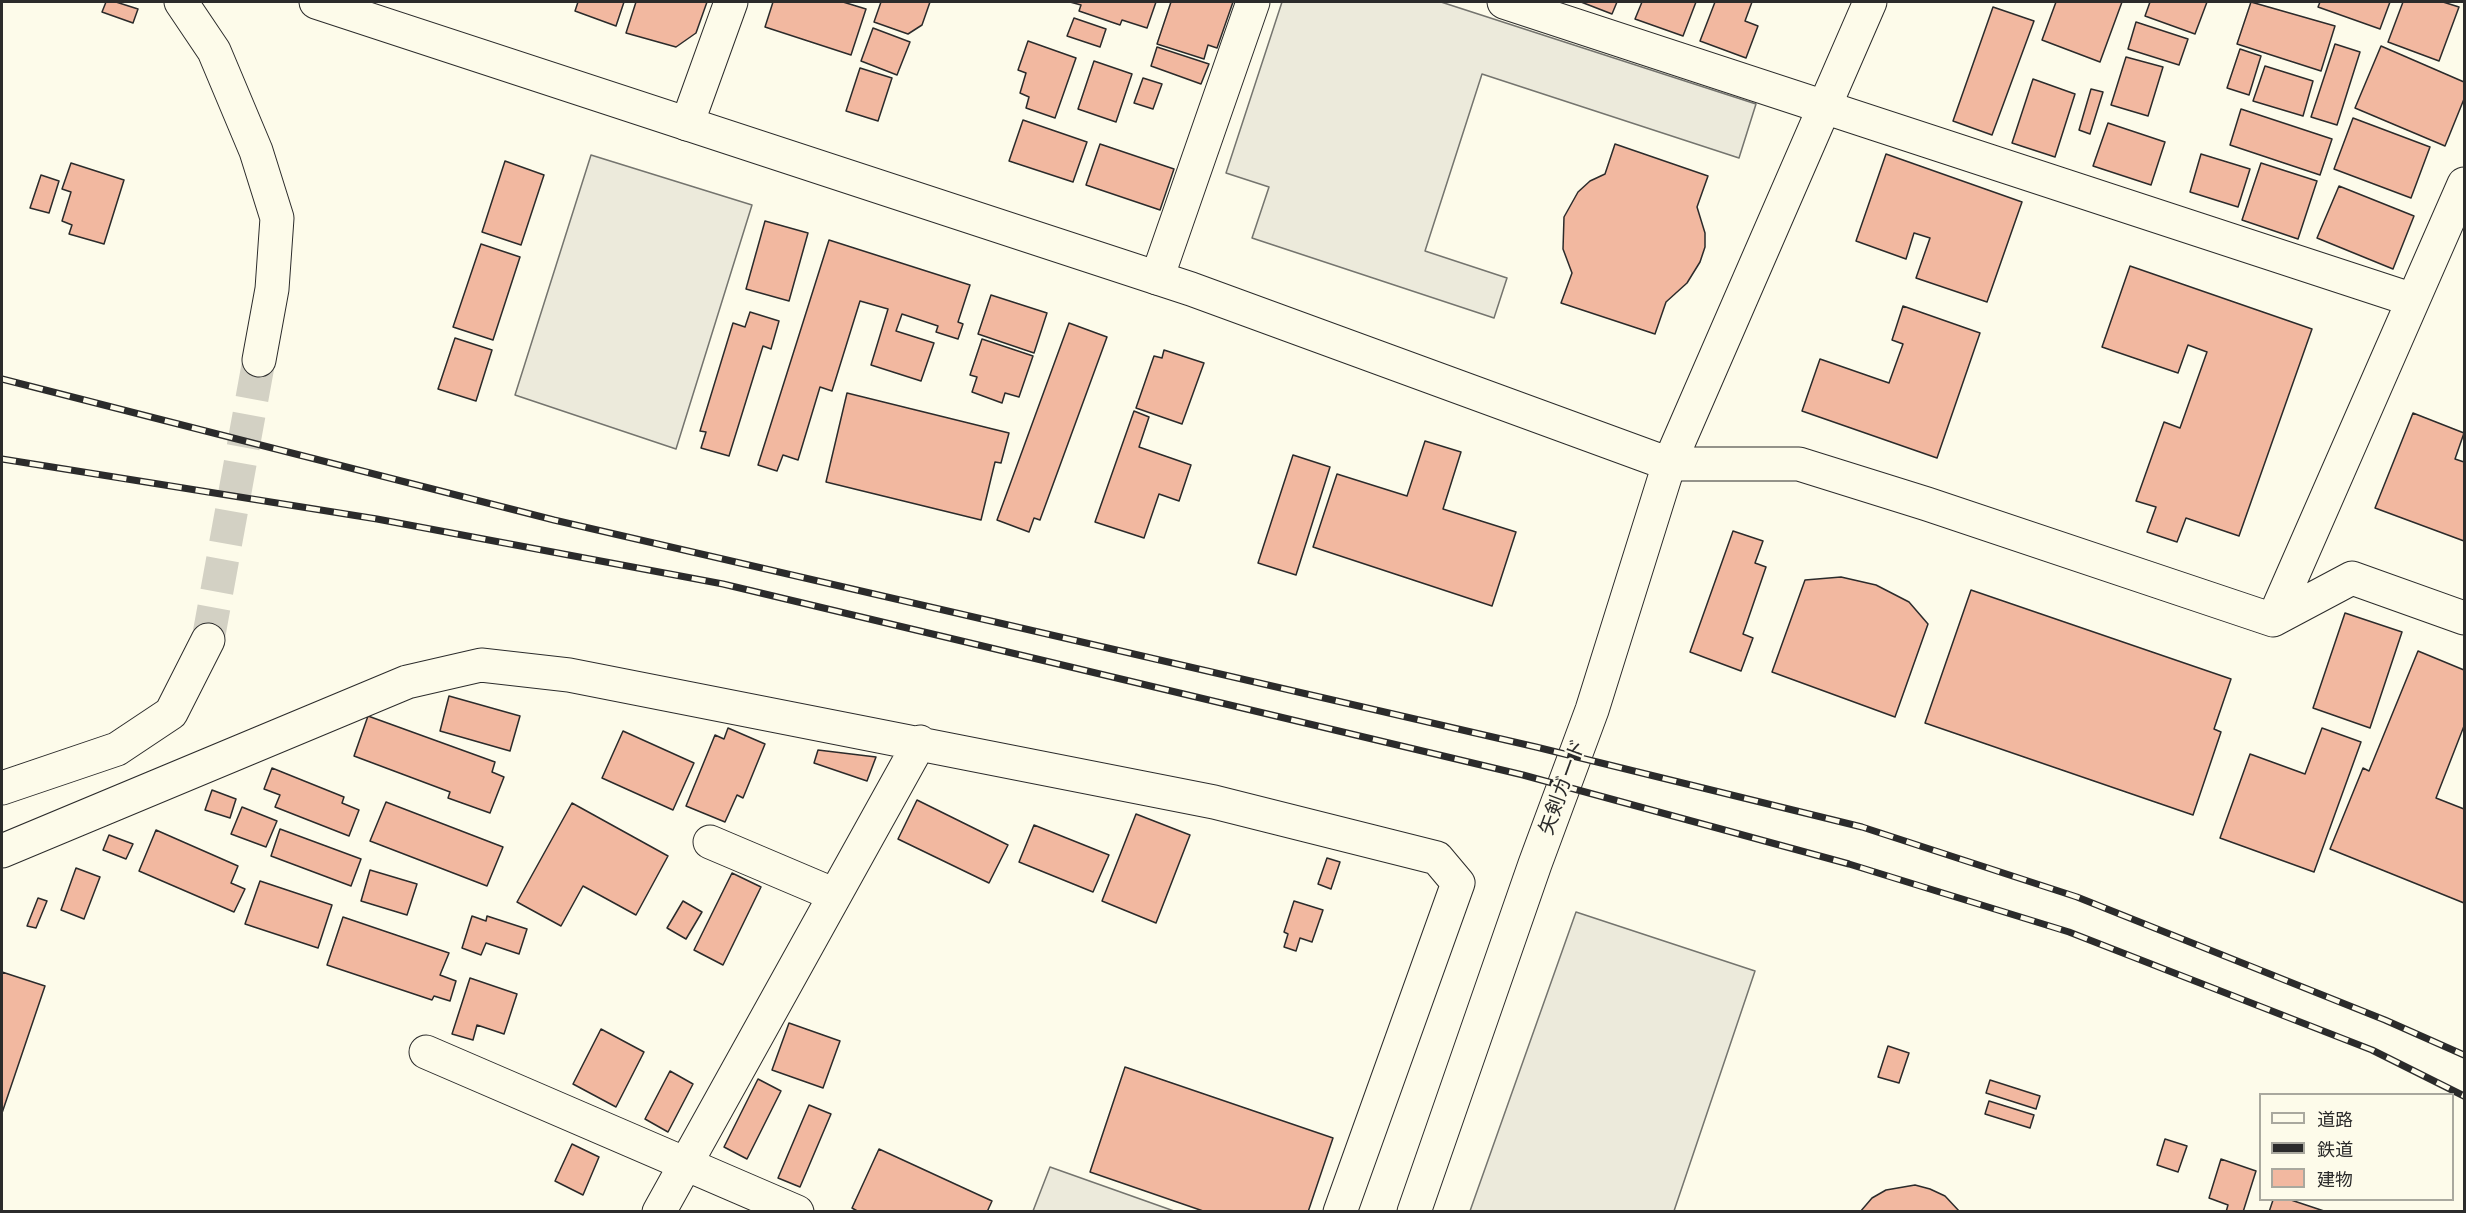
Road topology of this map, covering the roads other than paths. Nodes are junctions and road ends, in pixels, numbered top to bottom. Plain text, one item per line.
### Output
1 (181, 2) edge
2 (316, 2) edge
3 (732, 2) edge
4 (1253, 2) edge
5 (1504, 2) edge
6 (1870, 2) edge
7 (1825, 107) junction
8 (687, 124) junction
9 (2464, 184) edge
10 (1157, 278) junction
11 (2413, 300) junction
12 (260, 360) tunnel mouth
13 (1669, 464) junction
14 (2464, 618) edge
15 (2273, 620) junction
16 (208, 640) tunnel mouth
17 (920, 742) junction
18 (2, 788) edge
19 (710, 842) dead end
20 (2, 851) edge
21 (835, 895) junction
22 (426, 1052) dead end
23 (686, 1164) junction
24 (659, 1212) edge
25 (796, 1212) edge
26 (1340, 1212) edge
27 (1414, 1212) edge

1 - 12 street
2 - 8 street
3 - 8 street
4 - 10 street
5 - 7 street
6 - 7 street, 矢剣ガード
7 - 11 street
7 - 13 street, 矢剣ガード
8 - 10 street
9 - 11 street
10 - 13 street
11 - 15 street
13 - 15 street
13 - 27 street, 矢剣ガード
14 - 15 street
16 - 18 street
17 - 20 street
17 - 21 street
17 - 26 street
19 - 21 street
21 - 23 street
22 - 23 street
23 - 24 street
23 - 25 street

